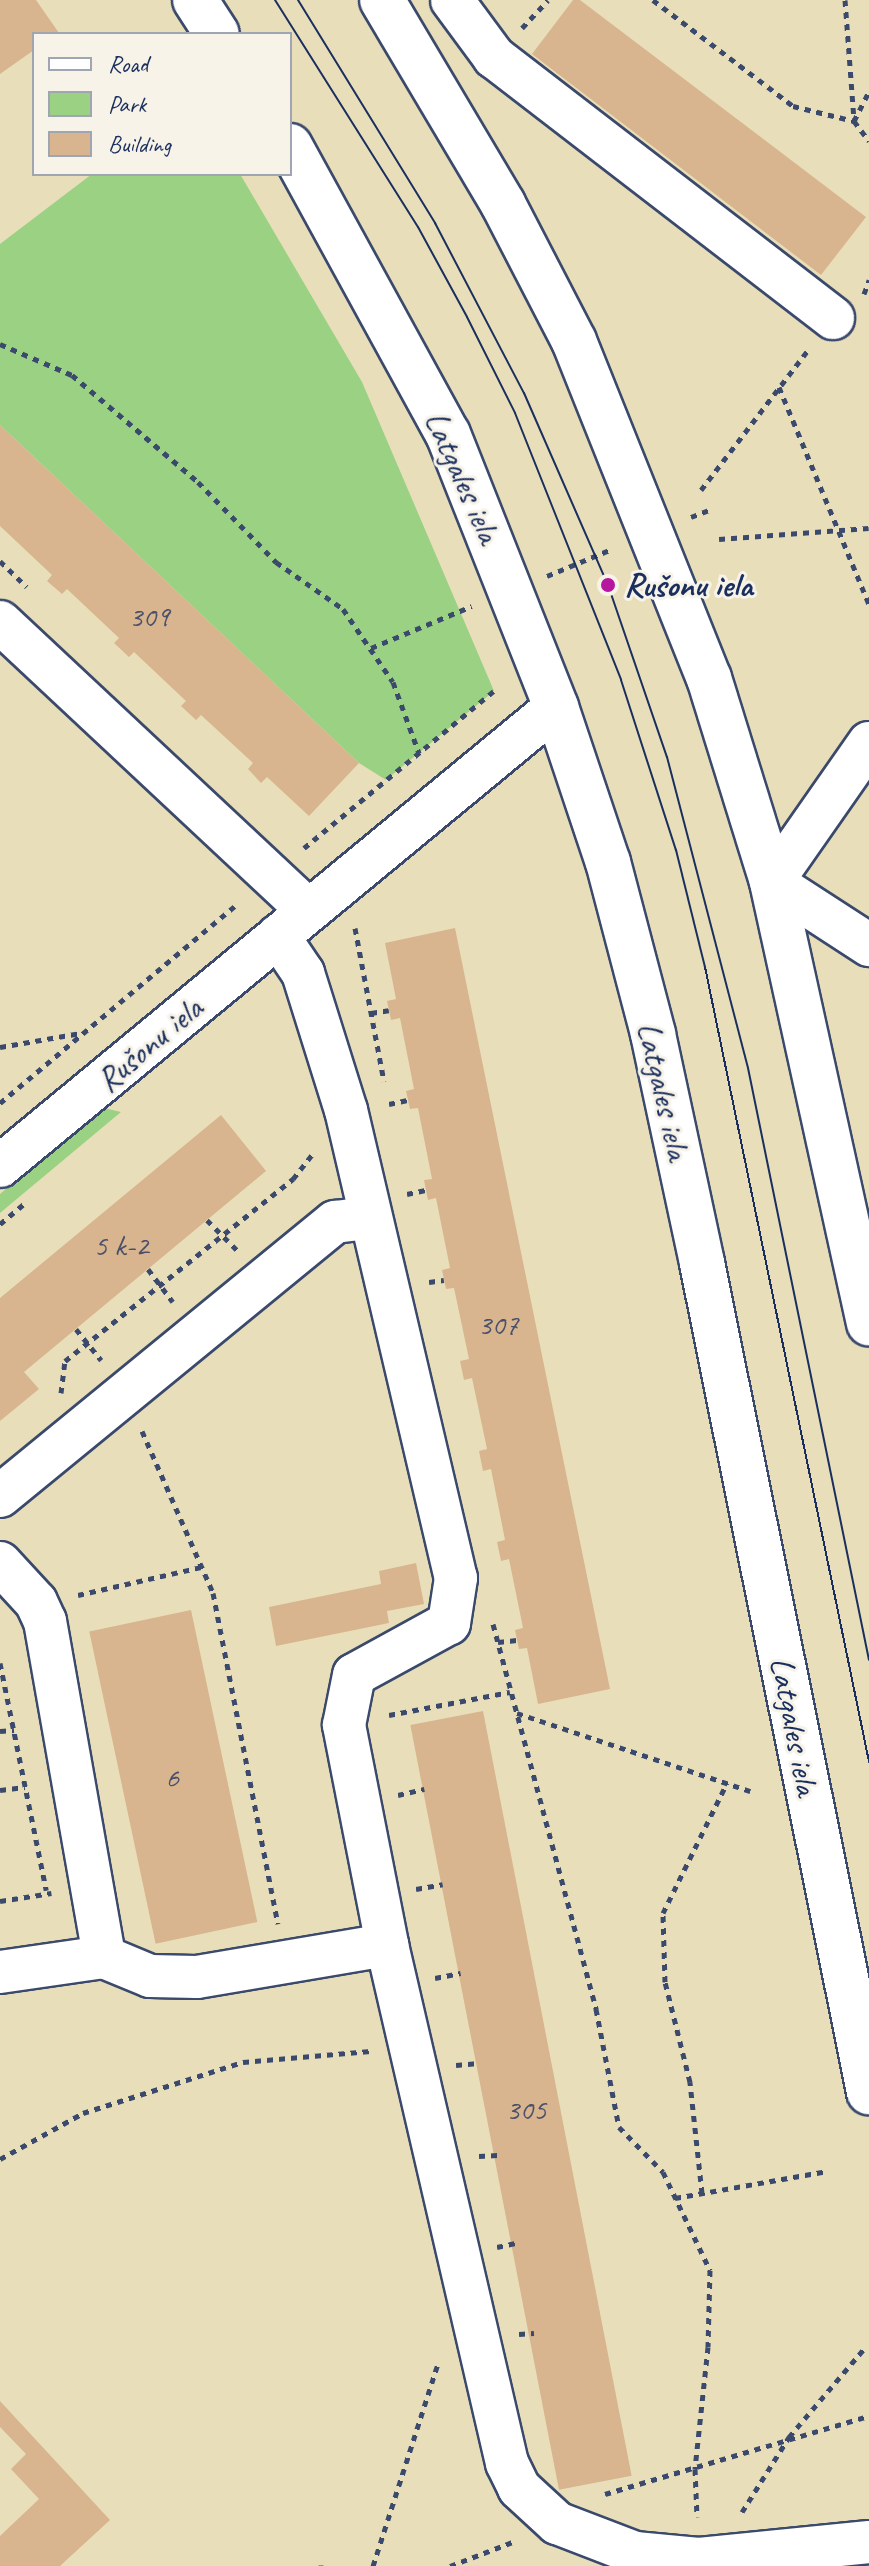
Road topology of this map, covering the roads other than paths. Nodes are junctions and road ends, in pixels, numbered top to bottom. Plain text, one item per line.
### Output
1 (195, 0) edge
2 (382, 0) edge
3 (452, 0) edge
4 (216, 32) edge
5 (292, 150) edge
6 (833, 318) road end
7 (0, 622) edge
8 (556, 707) junction
9 (869, 743) edge
10 (772, 882) junction
11 (293, 923) junction
12 (869, 945) edge
13 (5, 1152) edge
14 (370, 1218) junction
15 (869, 1323) edge
16 (0, 1496) edge
17 (0, 1563) edge
18 (387, 1945) junction
19 (104, 1957) junction
20 (0, 1972) edge
21 (869, 2092) edge
22 (869, 2542) edge
23 (726, 2559) edge

1 - 4 highway
2 - 10 highway
3 - 6 street
5 - 8 highway, Latgales iela
7 - 11 street
8 - 11 street, Rušonu iela
8 - 21 highway, Latgales iela
9 - 10 street
10 - 12 street
10 - 15 highway
11 - 13 street, Rušonu iela
11 - 14 street
14 - 16 street
14 - 18 street
17 - 19 street
18 - 19 street
18 - 23 street
19 - 20 street
22 - 23 street

